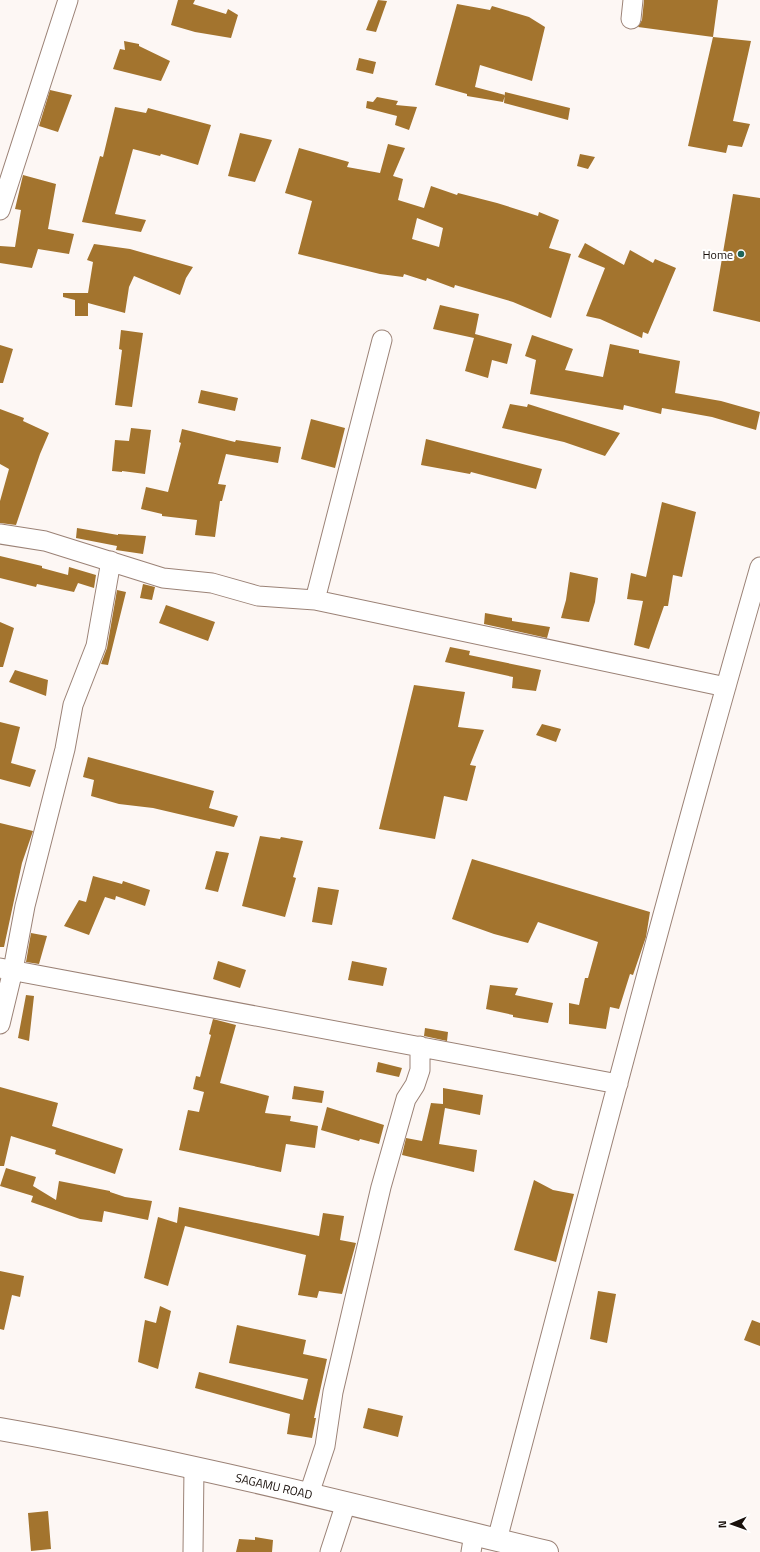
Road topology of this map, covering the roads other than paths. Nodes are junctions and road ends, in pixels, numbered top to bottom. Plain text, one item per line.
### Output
1 (68, 0) edge
2 (634, 0) edge
3 (631, 19) dead end
4 (0, 210) edge
5 (382, 340) dead end
6 (0, 534) edge
7 (111, 561) junction
8 (760, 567) edge
9 (315, 600) junction
10 (726, 687) junction
11 (7, 969) edge
12 (0, 1024) edge
13 (420, 1046) junction
14 (618, 1084) junction
15 (0, 1429) edge
16 (194, 1468) junction
17 (309, 1494) junction
18 (346, 1503) junction
19 (497, 1540) junction
20 (473, 1543) edge
21 (193, 1552) edge
22 (330, 1552) edge
23 (547, 1552) edge

1 - 4 street
2 - 3 street
5 - 9 street
6 - 7 street
7 - 9 street
7 - 11 street
8 - 10 street
9 - 10 street
10 - 14 street
11 - 12 street
11 - 13 street
13 - 14 street
13 - 17 street
14 - 19 street
15 - 16 highway, SAGAMU ROAD
16 - 17 highway, SAGAMU ROAD
16 - 21 street
17 - 18 highway, SAGAMU ROAD
18 - 20 highway, SAGAMU ROAD
18 - 22 street
19 - 20 highway, SAGAMU ROAD
19 - 23 highway, SAGAMU ROAD

